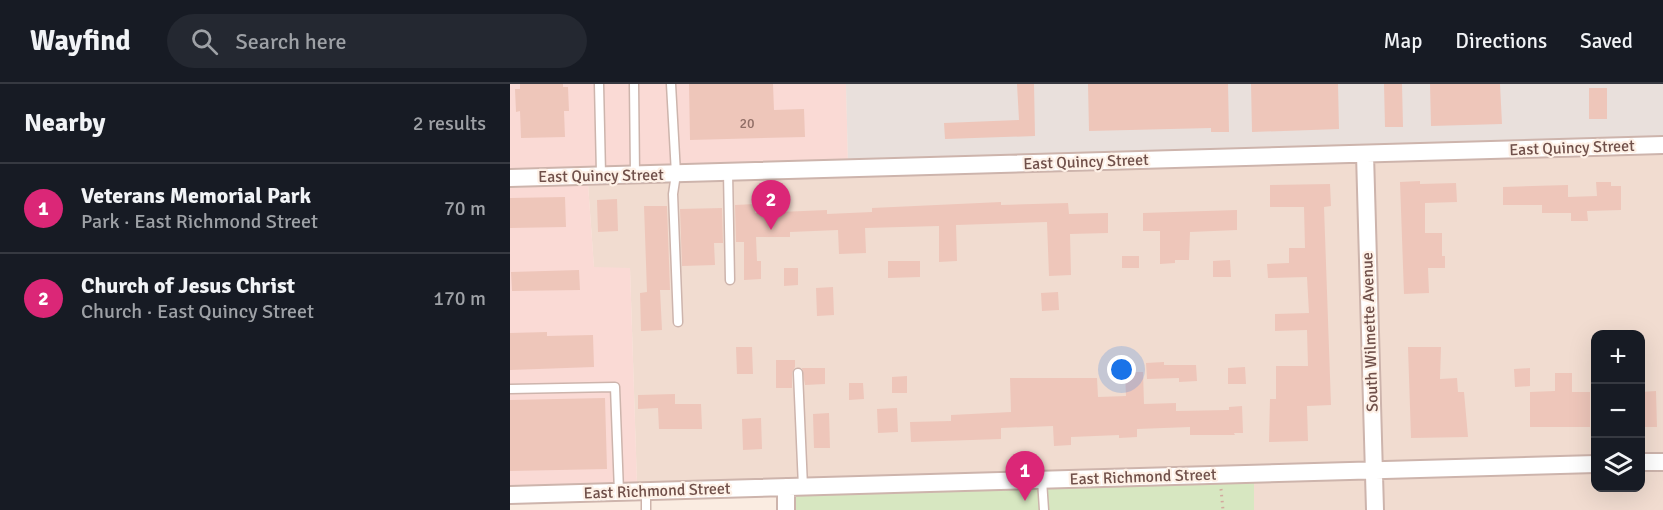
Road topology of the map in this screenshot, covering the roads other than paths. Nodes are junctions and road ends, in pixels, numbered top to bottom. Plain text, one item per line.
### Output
1 (599, 84) edge
2 (634, 84) edge
3 (671, 84) edge
4 (1663, 145) edge
5 (1365, 154) junction
6 (728, 172) junction
7 (601, 174) junction
8 (635, 174) junction
9 (676, 174) junction
10 (510, 178) edge
11 (730, 280) dead end
12 (678, 322) dead end
13 (798, 373) dead end
14 (510, 389) edge
15 (1645, 462) edge
16 (1663, 462) edge
17 (1591, 464) edge
18 (1374, 470) junction
19 (1042, 480) junction
20 (786, 487) junction
21 (804, 487) junction
22 (646, 491) junction
23 (619, 492) junction
24 (510, 495) edge
25 (646, 510) edge
26 (786, 510) edge
27 (1044, 510) edge
28 (1375, 510) edge

1 - 7 lane
2 - 8 lane
3 - 9 lane
4 - 5 street, East Quincy Street
5 - 6 street, East Quincy Street
5 - 18 street, South Wilmette Avenue
6 - 9 street, East Quincy Street
6 - 11 lane
7 - 8 street, East Quincy Street
7 - 10 street, East Quincy Street
8 - 9 street, East Quincy Street
9 - 12 lane
13 - 21 lane
14 - 23 lane
15 - 16 street
17 - 18 street, East Richmond Street
18 - 19 street, East Richmond Street
18 - 28 street, South Wilmette Avenue
19 - 21 street, East Richmond Street
19 - 27 lane
20 - 21 street, East Richmond Street
20 - 22 street, East Richmond Street
20 - 26 street
22 - 23 street, East Richmond Street
22 - 25 lane
23 - 24 street, East Richmond Street

